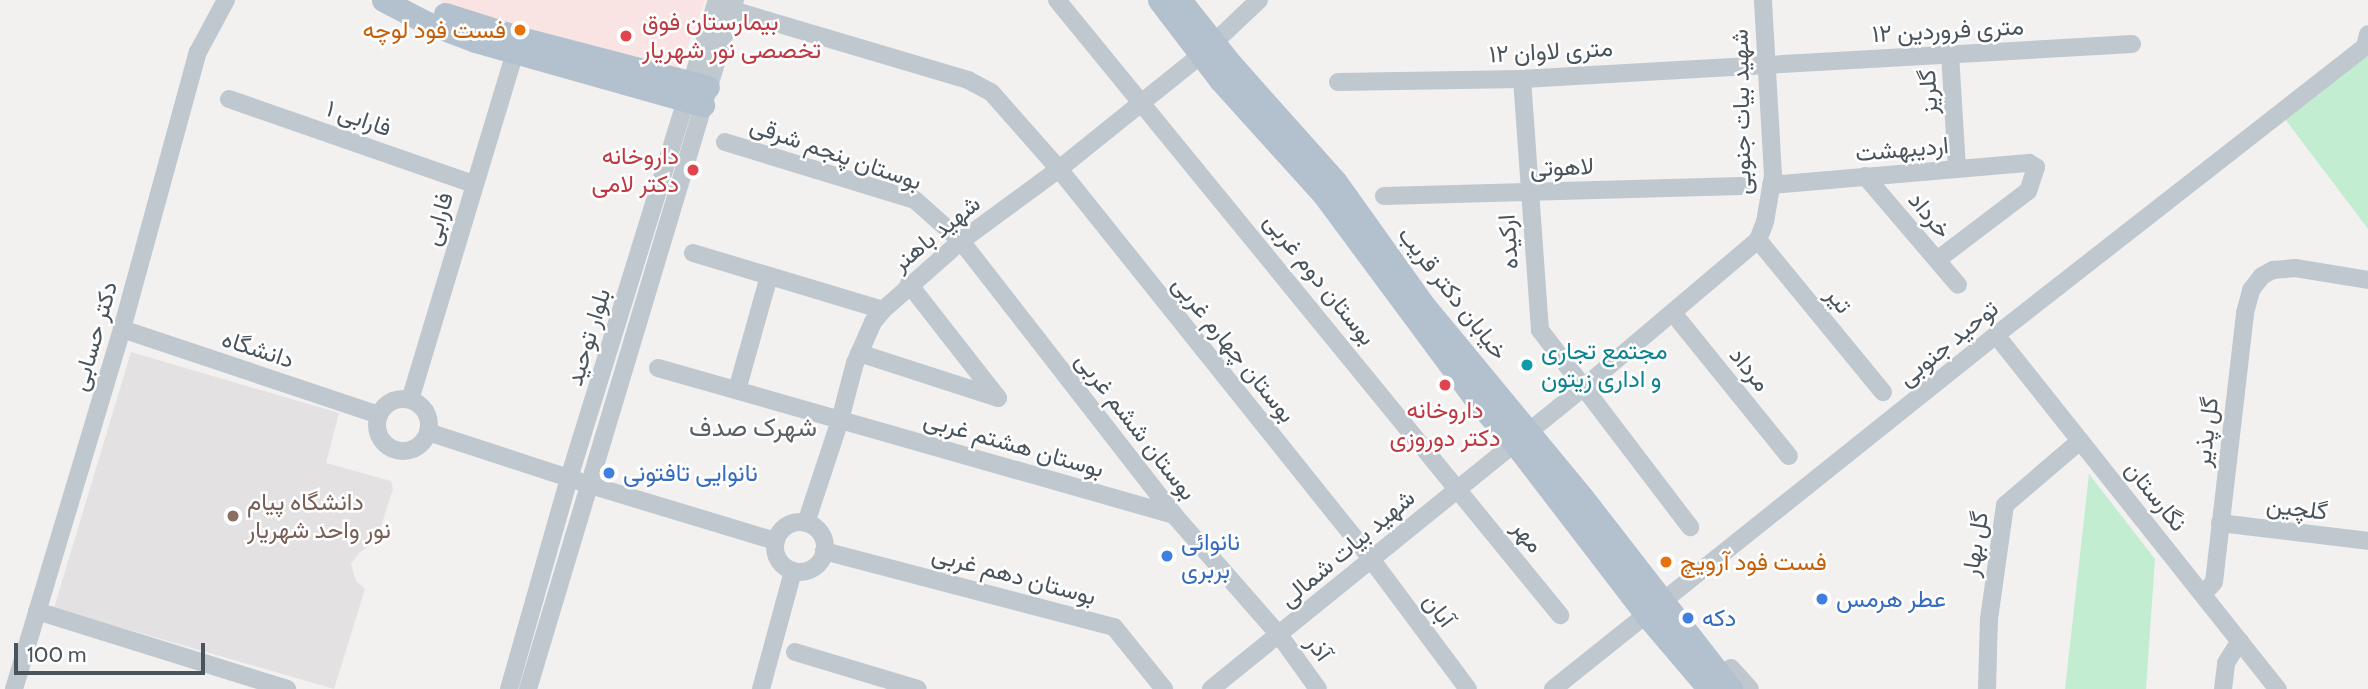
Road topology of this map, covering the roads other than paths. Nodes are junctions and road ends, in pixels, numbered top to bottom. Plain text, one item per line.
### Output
1 (226, 0) edge
2 (383, 0) edge
3 (412, 0) edge
4 (1057, 0) edge
5 (1159, 0) edge
6 (1180, 0) edge
7 (1259, 0) edge
8 (1763, 0) edge
9 (728, 3) edge
10 (2368, 34) edge
11 (2132, 44) dead end
12 (1208, 49) junction
13 (515, 52) junction
14 (1950, 54) junction
15 (1766, 64) junction
16 (1521, 79) junction
17 (1338, 82) dead end
18 (665, 84) junction
19 (697, 94) junction
20 (229, 99) dead end
21 (1144, 102) junction
22 (725, 142) dead end
23 (1059, 169) junction
24 (1957, 169) junction
25 (1865, 176) junction
26 (474, 184) junction
27 (1771, 185) junction
28 (1741, 187) dead end
29 (1530, 193) junction
30 (1384, 196) dead end
31 (1758, 240) junction
32 (961, 241) junction
33 (692, 253) dead end
34 (1937, 260) junction
35 (769, 276) junction
36 (2368, 280) edge
37 (909, 284) junction
38 (1958, 285) dead end
39 (883, 310) junction
40 (1673, 313) junction
41 (122, 329) junction
42 (1996, 335) junction
43 (859, 353) junction
44 (658, 368) dead end
45 (1584, 387) junction
46 (737, 390) junction
47 (1882, 392) dead end
48 (410, 400) junction
49 (379, 415) junction
50 (840, 419) junction
51 (428, 432) junction
52 (1521, 437) junction
53 (2080, 441) junction
54 (1789, 456) dead end
55 (569, 478) junction
56 (590, 485) junction
57 (1458, 488) junction
58 (1174, 515) junction
59 (806, 523) junction
60 (2220, 523) junction
61 (1690, 527) dead end
62 (776, 541) junction
63 (2368, 541) edge
64 (824, 551) junction
65 (1371, 559) junction
66 (793, 571) junction
67 (2203, 594) junction
68 (1654, 608) junction
69 (37, 611) junction
70 (1560, 615) dead end
71 (1280, 636) junction
72 (2239, 640) junction
73 (795, 652) dead end
74 (1731, 679) edge
75 (14, 689) edge
76 (287, 689) edge
77 (509, 689) edge
78 (528, 689) edge
79 (761, 689) edge
80 (918, 689) edge
81 (1164, 689) edge
82 (1211, 689) edge
83 (1318, 689) edge
84 (1468, 689) edge
85 (1553, 689) edge
86 (1709, 689) edge
87 (1750, 689) edge
88 (1987, 689) edge
89 (2223, 689) edge
90 (2278, 689) edge

1 - 41 street, دکتر حسابی
2 - 13 main road
3 - 18 main road
4 - 21 street, بوستان دوم غربی
5 - 12 main road, خیابان دکتر قریب
6 - 12 main road, خیابان دکتر قریب
7 - 12 street, شهید باهنر
8 - 15 street, شهید بیات جنوبی
9 - 19 street, بلوار توحید
9 - 23 street, بوستان چهارم غربی
10 - 42 street, توحید جنوبی
11 - 14 street, ۱۲ متری فروردین
12 - 21 street, شهید باهنر
12 - 52 main road, خیابان دکتر قریب
13 - 18 main road
13 - 26 street, فارابی
14 - 15 street, ۱۲ متری فروردین
14 - 24 street, گلریز
15 - 16 street, ۱۲ متری لاوان
15 - 27 street, شهید بیات جنوبی
16 - 17 street, ۱۲ متری لاوان
16 - 29 street, ارکیده
18 - 19 main road
19 - 55 street, بلوار توحید
19 - 56 street, بلوار توحید
20 - 26 street, فارابی ۱
21 - 23 street, شهید باهنر
21 - 57 street, بوستان دوم غربی
22 - 32 street, بوستان پنجم شرقی
23 - 32 street, شهید باهنر
23 - 65 street, بوستان چهارم غربی
24 - 25 street, اردیبهشت
24 - 34 street, اردیبهشت
25 - 27 street, اردیبهشت
25 - 34 street, خرداد
26 - 48 street, فارابی
27 - 31 street, شهید بیات جنوبی
28 - 29 street, لاهوتی
29 - 30 street, لاهوتی
29 - 45 street, ارکیده
31 - 40 street
31 - 47 street, تیر
32 - 37 street, شهید باهنر
32 - 58 street, بوستان ششم غربی
33 - 35 street
34 - 38 street, خرداد
35 - 39 street
35 - 46 street
36 - 60 street, گل پذیر
37 - 39 street, شهید باهنر
37 - 43 street
39 - 43 street, شهید باهنر
40 - 45 street
40 - 54 street, مرداد
41 - 49 street, دانشگاه
41 - 69 street, دکتر حسابی
42 - 53 street, نگارستان
42 - 68 street, توحید جنوبی
43 - 50 street, شهید باهنر
44 - 46 street, بوستان هشتم غربی
45 - 52 street
45 - 61 street, ارکیده
46 - 50 street, بوستان هشتم غربی
48 - 49 street
48 - 51 street
49 - 51 street
50 - 58 street, بوستان هشتم غربی
50 - 59 street, شهید باهنر
51 - 55 street
52 - 57 street, شهید بیات شمالی
52 - 68 main road, خیابان دکتر قریب
53 - 67 street, نگارستان
53 - 88 street, گل بهار
55 - 56 street
55 - 77 street, بلوار توحید
56 - 62 street
56 - 78 street, بلوار توحید
57 - 65 street, شهید بیات شمالی
57 - 70 street, مهر
58 - 71 street, بوستان ششم غربی
59 - 62 street
59 - 64 street
60 - 63 street, گلچین
60 - 67 street, گل پذیر
62 - 66 street
64 - 66 street
64 - 81 street, بوستان دهم غربی
65 - 71 street, شهید بیات شمالی
65 - 84 street, آبان
66 - 79 street
67 - 72 street, نگارستان
68 - 74 main road, خیابان دکتر قریب
68 - 85 street, توحید جنوبی
68 - 86 main road, خیابان دکتر قریب
69 - 75 street, دکتر حسابی
69 - 76 street
71 - 82 street, شهید بیات شمالی
71 - 83 street, آذر
72 - 89 street
72 - 90 street, نگارستان
73 - 80 street
74 - 87 street

